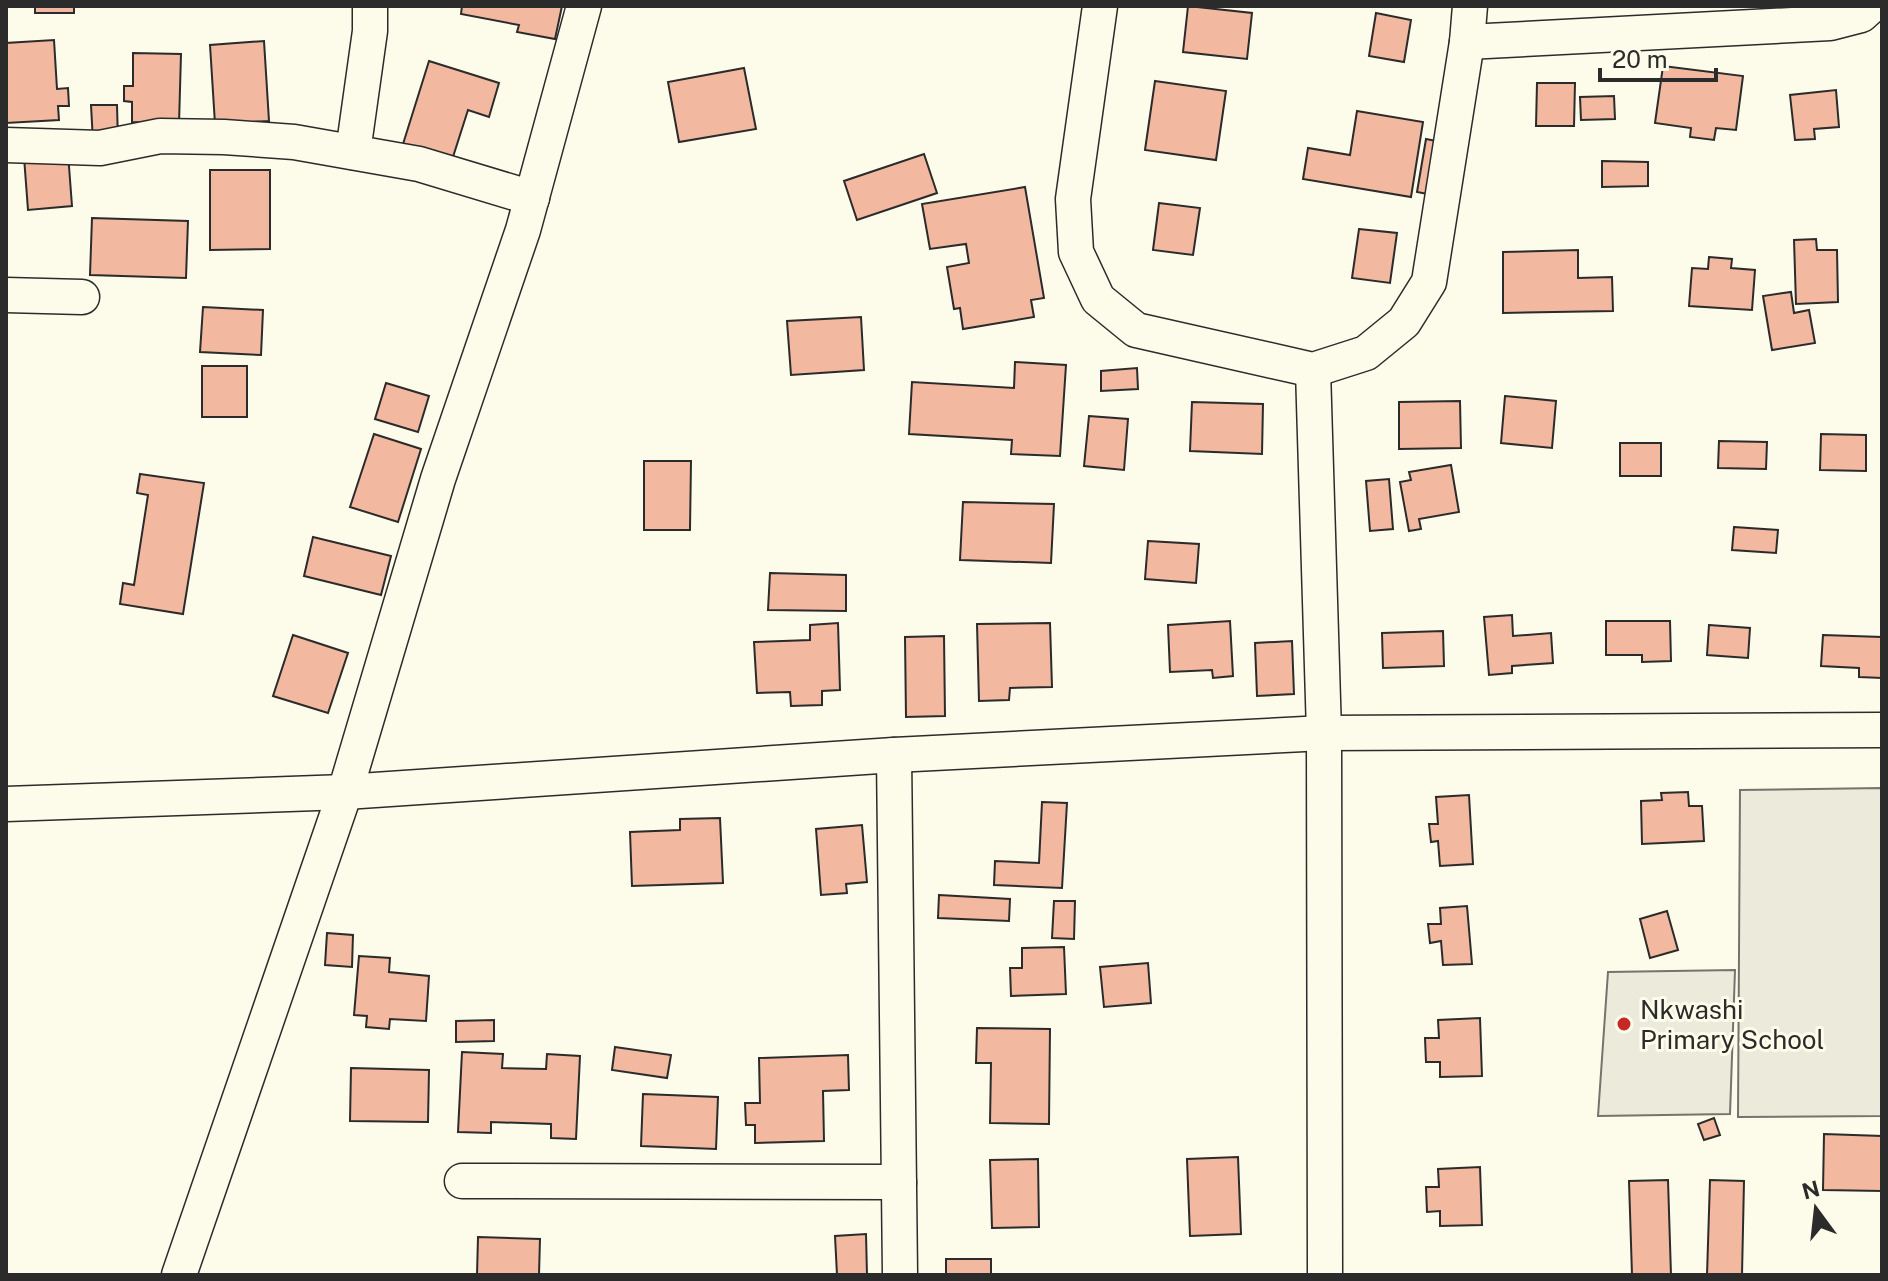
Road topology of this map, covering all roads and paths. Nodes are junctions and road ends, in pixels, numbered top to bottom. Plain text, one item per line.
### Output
1 (370, 6) edge
2 (584, 6) edge
3 (1100, 6) edge
4 (1470, 6) edge
5 (1871, 6) edge
6 (1467, 42) junction
7 (6, 145) edge
8 (353, 152) junction
9 (532, 198) junction
10 (6, 295) edge
11 (82, 297) dead end
12 (1313, 370) junction
13 (1882, 730) edge
14 (1324, 733) junction
15 (894, 755) junction
16 (345, 792) junction
17 (6, 804) edge
18 (462, 1181) dead end
19 (899, 1182) junction
20 (179, 1275) edge
21 (900, 1275) edge
22 (1325, 1275) edge

1 - 8 street
2 - 9 street
3 - 12 street
4 - 6 street
5 - 6 street
6 - 12 street
7 - 8 street
8 - 9 street
9 - 16 street
10 - 11 street
12 - 14 street
13 - 14 street
14 - 15 street
14 - 22 street
15 - 16 street
15 - 19 street
16 - 17 street
16 - 20 street
18 - 19 street
19 - 21 street

